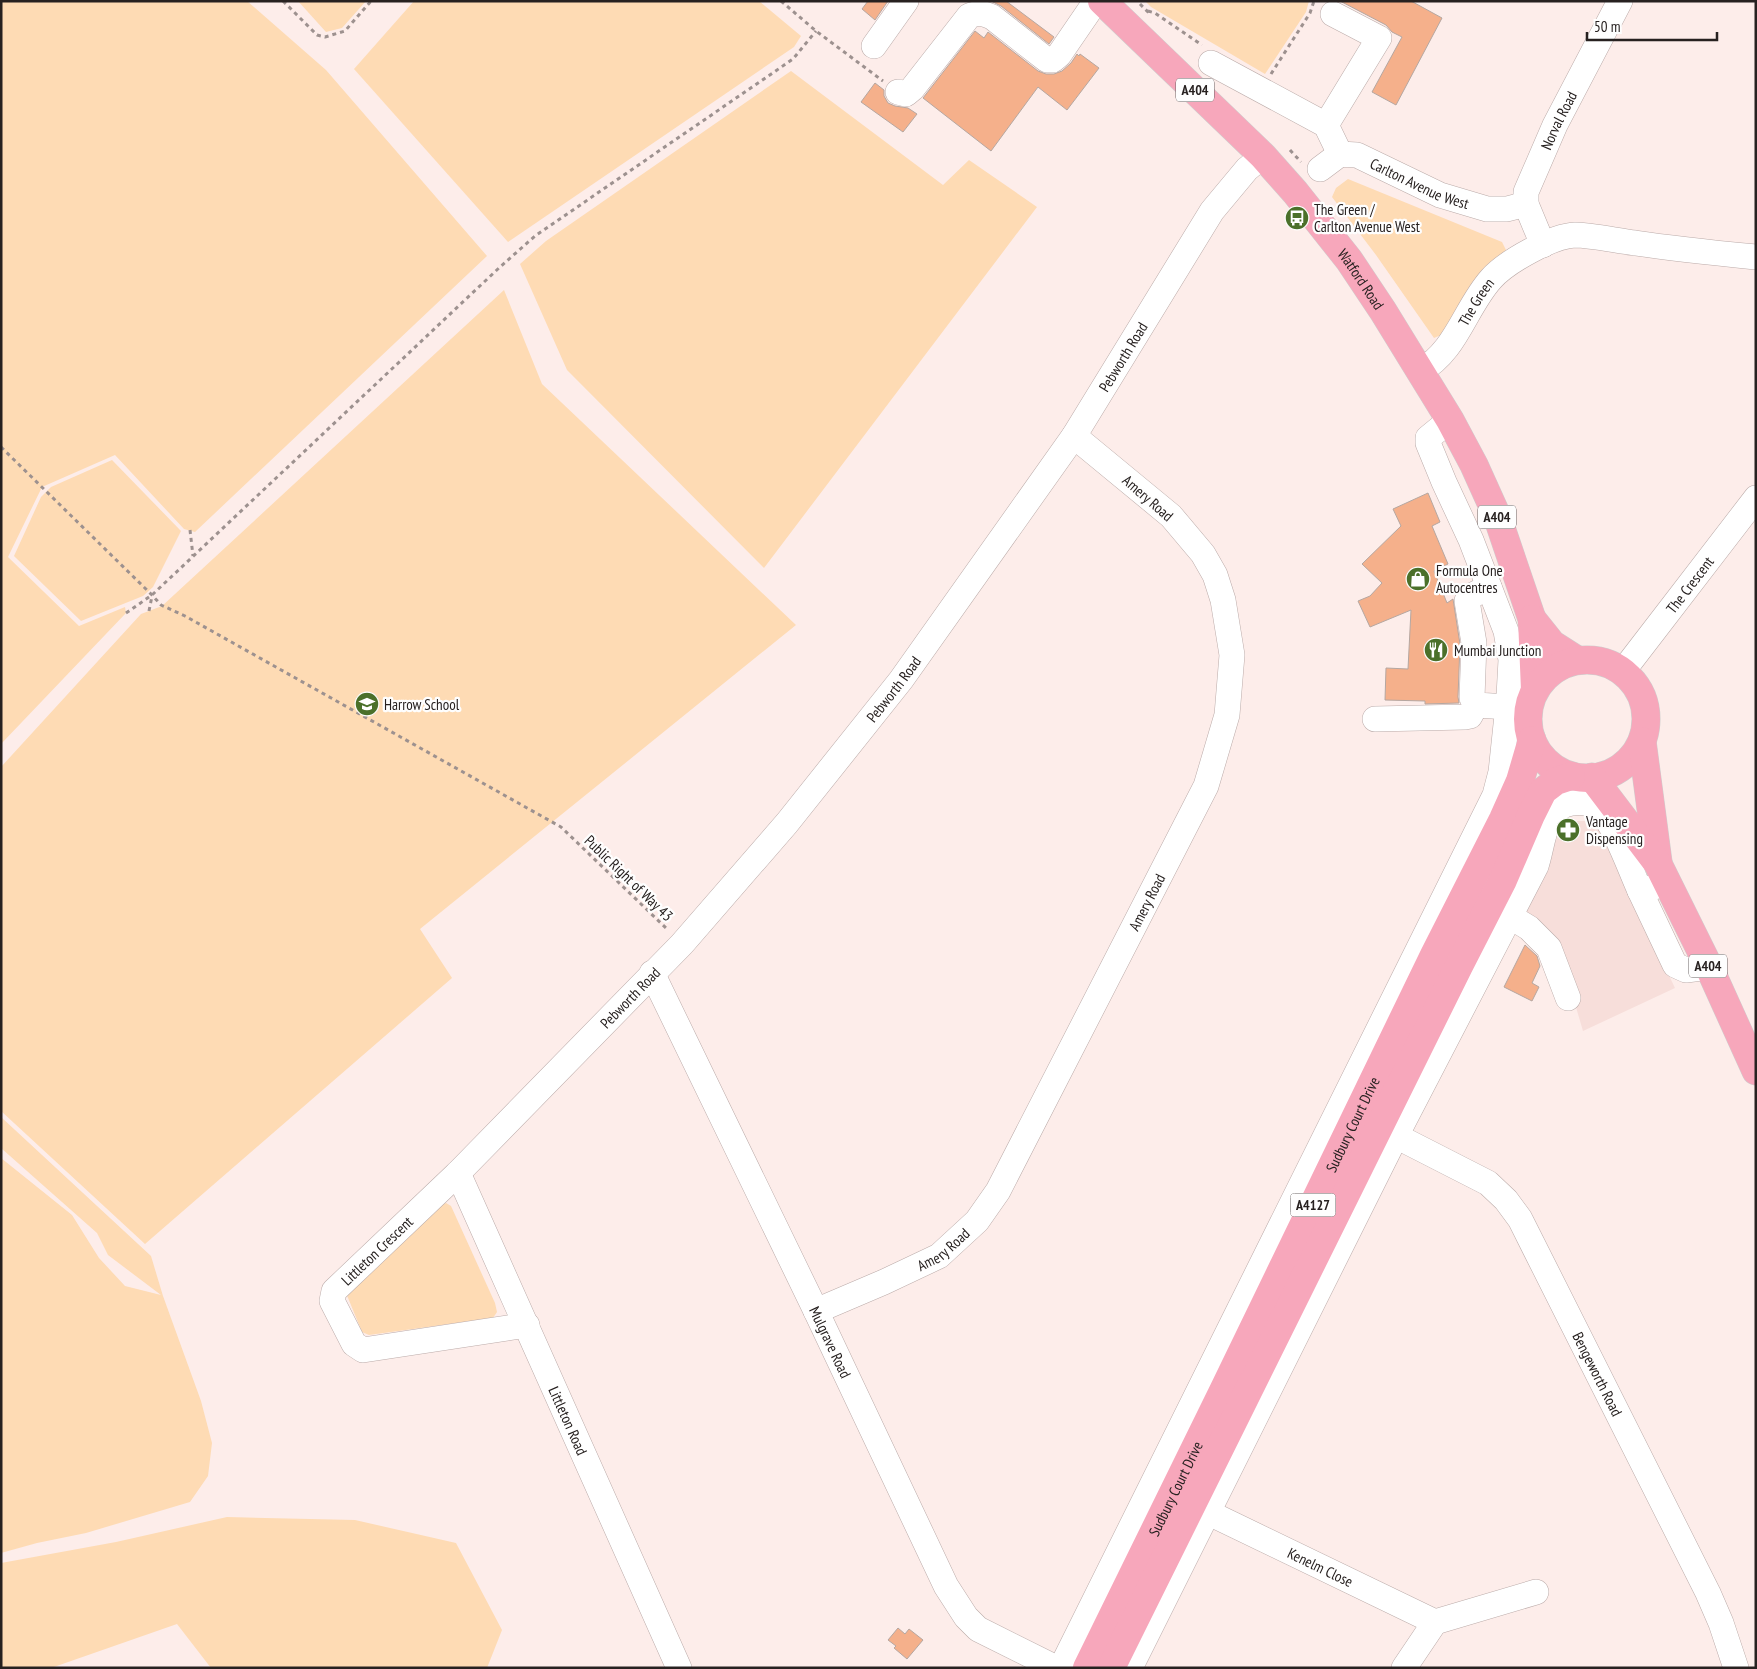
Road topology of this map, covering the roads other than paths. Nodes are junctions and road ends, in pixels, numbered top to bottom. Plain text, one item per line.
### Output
1 (906, 1) edge
2 (1096, 1) edge
3 (1102, 1) edge
4 (1620, 1) edge
5 (1323, 8) edge
6 (874, 46) dead end
7 (1207, 54) road end
8 (898, 92) road end
9 (1326, 125) junction
10 (1340, 154) junction
11 (1263, 156) junction
12 (1320, 169) dead end
13 (1526, 204) junction
14 (1543, 245) junction
15 (1756, 257) edge
16 (1420, 371) junction
17 (1450, 420) junction
18 (1074, 436) junction
19 (1751, 513) edge
20 (1493, 597) junction
21 (1528, 608) junction
22 (1576, 660) junction
23 (1623, 671) junction
24 (1535, 690) junction
25 (1476, 705) junction
26 (1508, 707) junction
27 (1375, 719) dead end
28 (1532, 740) junction
29 (1642, 741) junction
30 (1582, 776) junction
31 (1491, 817) junction
32 (1663, 873) junction
33 (1640, 891) junction
34 (1500, 910) junction
35 (1434, 955) junction
36 (1459, 966) junction
37 (1709, 967) junction
38 (652, 973) junction
39 (1568, 998) dead end
40 (1756, 1071) edge
41 (1396, 1136) junction
42 (458, 1173) junction
43 (1349, 1208) junction
44 (816, 1311) junction
45 (527, 1326) junction
46 (1233, 1395) junction
47 (1234, 1440) junction
48 (1207, 1512) junction
49 (1160, 1588) junction
50 (1536, 1592) dead end
51 (1099, 1617) junction
52 (1435, 1622) junction
53 (678, 1668) edge
54 (1056, 1668) edge
55 (1061, 1668) edge
56 (1086, 1668) edge
57 (1111, 1668) edge
58 (1130, 1668) edge
59 (1404, 1668) edge
60 (1736, 1668) edge

1 - 6 street
2 - 8 street
3 - 11 main road, Watford Road / A404
4 - 13 street, Norval Road
5 - 9 street
7 - 9 street
9 - 10 street
10 - 12 street
10 - 13 street, Carlton Avenue West
11 - 16 main road, Watford Road / A404
11 - 18 street, Pebworth Road
13 - 14 street
14 - 15 street
14 - 16 street, The Green
16 - 17 main road, Watford Road / A404
17 - 20 street
17 - 21 main road, Watford Road / A404
18 - 38 street, Pebworth Road
18 - 44 street, Amery Road
19 - 23 street, The Crescent
20 - 21 street
20 - 25 street
20 - 26 street
21 - 22 main road, Watford Road / A404
21 - 24 main road, Watford Road / A404
22 - 23 main road
22 - 24 main road
23 - 29 main road
24 - 28 main road
25 - 26 street
25 - 27 street
26 - 31 street
28 - 30 main road
28 - 31 main road, Sudbury Court Drive / A4127
29 - 30 main road
29 - 32 main road, A404
30 - 32 main road, A404
30 - 34 main road, Sudbury Court Drive / A4127
31 - 35 main road, Sudbury Court Drive / A4127
31 - 51 street, Sudbury Court Drive
32 - 33 street
32 - 37 main road, A404
33 - 34 street
33 - 37 street
34 - 36 main road, Sudbury Court Drive / A4127
34 - 39 street
34 - 41 street, Sudbury Court Drive
35 - 36 street
35 - 46 main road, Sudbury Court Drive / A4127
36 - 43 main road, Sudbury Court Drive / A4127
37 - 40 main road, A404
38 - 42 street, Pebworth Road
38 - 44 street, Mulgrave Road
41 - 43 street, Sudbury Court Drive
41 - 60 street, Bengeworth Road
42 - 45 street, Littleton Road
42 - 45 street, Littleton Crescent
43 - 46 main road, Sudbury Court Drive / A4127
43 - 47 street, Sudbury Court Drive
44 - 54 street, Mulgrave Road
45 - 53 street, Littleton Road
46 - 47 main road, Sudbury Court Drive / A4127
46 - 51 main road, Sudbury Court Drive / A4127
47 - 48 street, Sudbury Court Drive
47 - 49 main road, Sudbury Court Drive / A4127
48 - 49 street, Sudbury Court Drive
48 - 52 street, Kenelm Close
49 - 57 main road, Sudbury Court Drive / A4127
49 - 58 street, Sudbury Court Drive
50 - 52 street
51 - 55 street, Sudbury Court Drive
51 - 56 main road, Sudbury Court Drive / A4127
52 - 59 street

